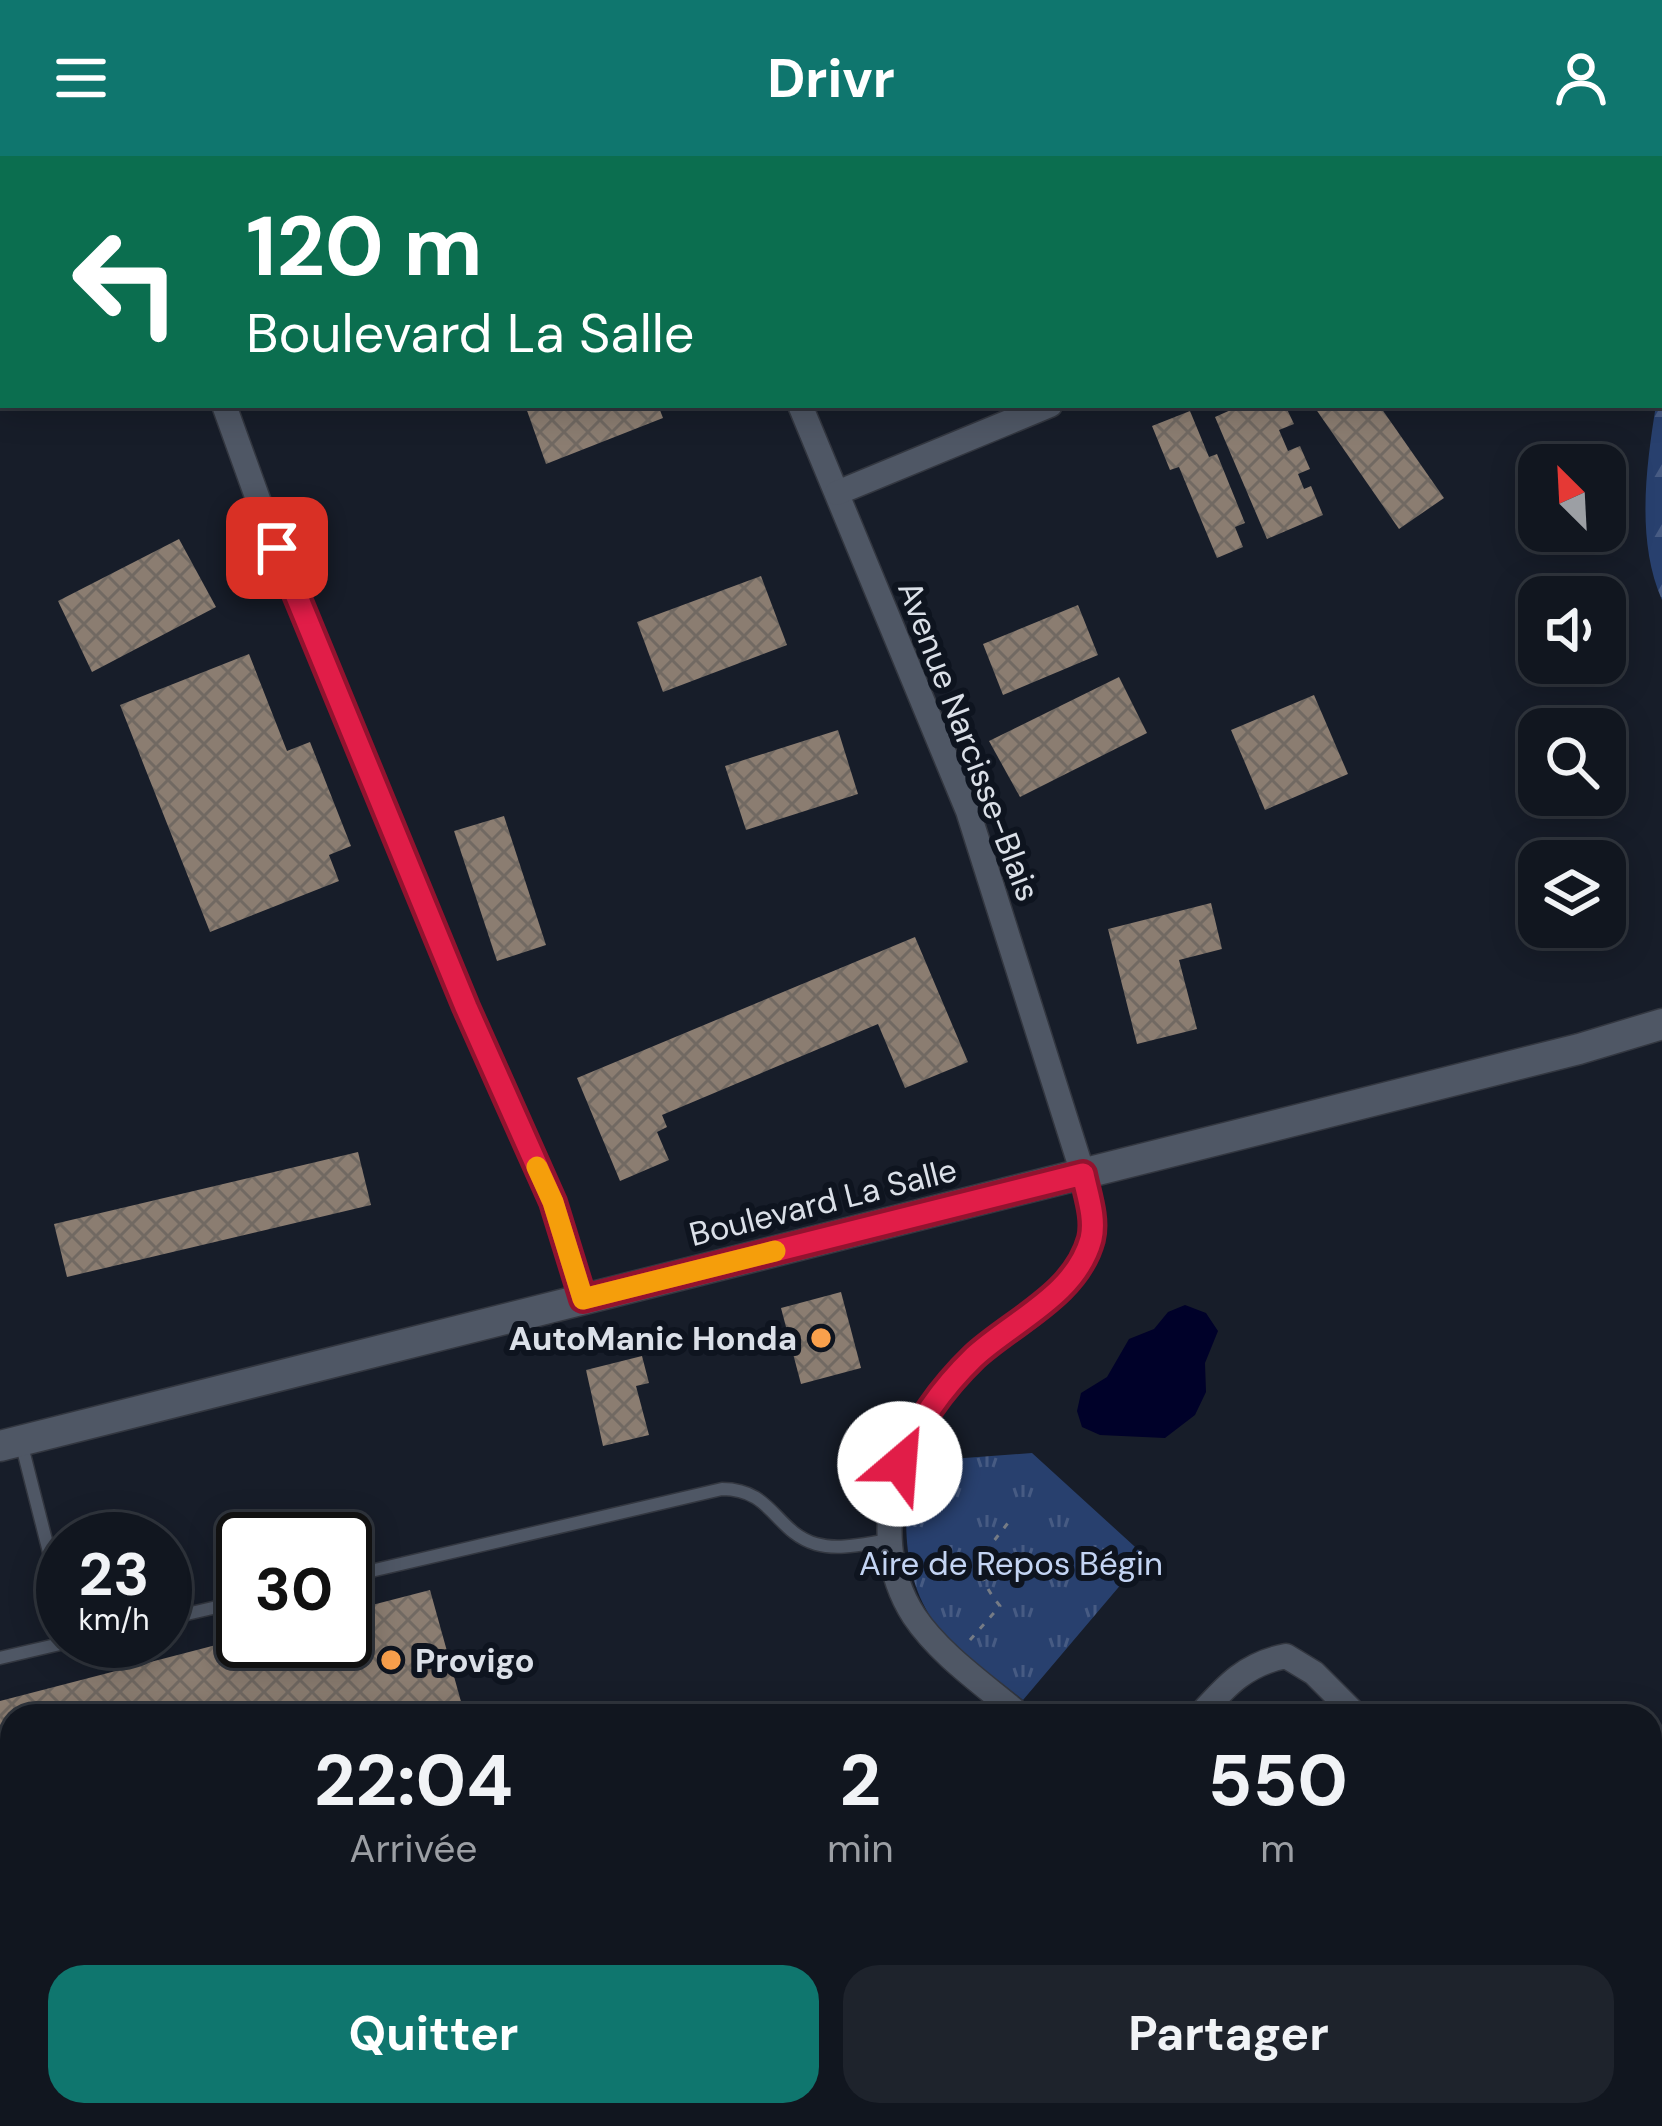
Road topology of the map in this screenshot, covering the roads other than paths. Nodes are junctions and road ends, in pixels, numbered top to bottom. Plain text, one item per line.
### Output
1 (225, 408) edge
2 (801, 408) edge
3 (1043, 408) edge
4 (837, 493) junction
5 (1662, 1024) edge
6 (1083, 1174) junction
7 (583, 1299) junction
8 (10, 1443) edge
9 (36, 1523) edge
10 (892, 1539) junction
11 (372, 1571) edge
12 (36, 1650) edge
13 (0, 1658) edge
14 (1008, 1704) edge
15 (1210, 1704) edge
16 (1346, 1704) edge

1 - 7 street
2 - 4 street, Avenue Narcisse-Blais
3 - 4 street
4 - 6 street, Avenue Narcisse-Blais
5 - 6 street, Boulevard La Salle
6 - 7 street, Boulevard La Salle
6 - 10 street, Avenue Narcisse-Blais
7 - 8 street, Boulevard La Salle
8 - 9 lane
10 - 11 lane
10 - 14 street, Avenue Narcisse-Blais
12 - 13 lane
15 - 16 street

